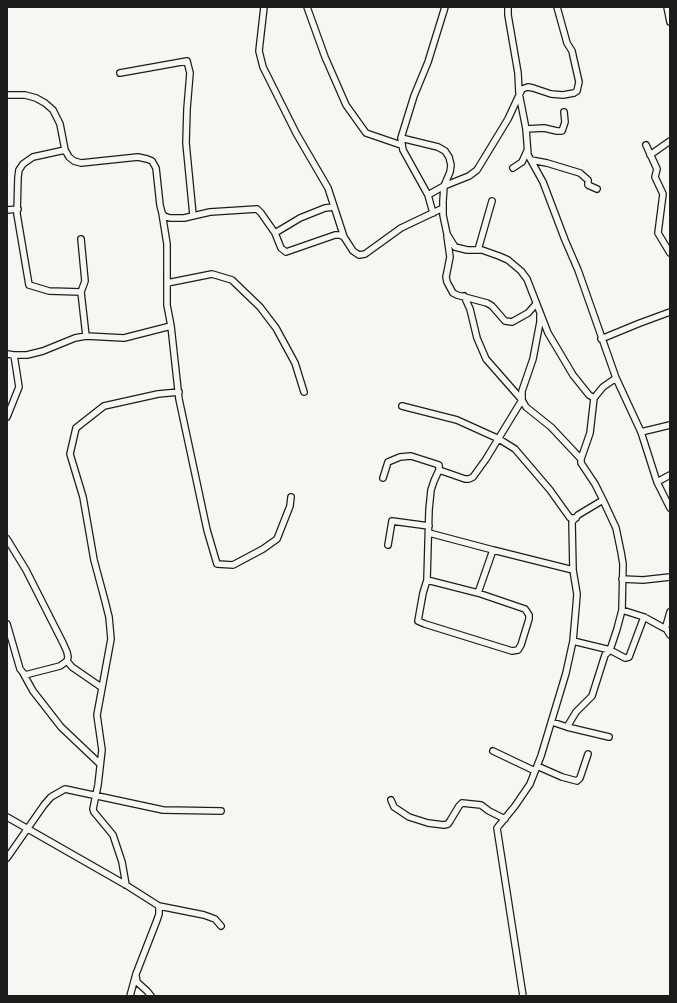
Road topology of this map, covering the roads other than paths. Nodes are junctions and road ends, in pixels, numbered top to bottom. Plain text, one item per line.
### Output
1 (264, 7) edge
2 (307, 7) edge
3 (445, 7) edge
4 (508, 7) edge
5 (557, 7) edge
6 (667, 7) edge
7 (670, 22) edge
8 (120, 73) dead end
9 (519, 94) junction
10 (7, 95) edge
11 (564, 112) dead end
12 (526, 128) junction
13 (401, 138) junction
14 (670, 141) edge
15 (401, 145) junction
16 (646, 145) dead end
17 (65, 150) junction
18 (527, 150) junction
19 (650, 155) junction
20 (531, 160) junction
21 (513, 168) dead end
22 (444, 186) junction
23 (597, 189) dead end
24 (428, 195) junction
25 (492, 201) dead end
26 (334, 207) junction
27 (443, 208) junction
28 (18, 209) junction
29 (7, 210) edge
30 (162, 213) junction
31 (433, 213) junction
32 (193, 215) junction
33 (274, 233) junction
34 (447, 234) junction
35 (344, 237) junction
36 (81, 239) dead end
37 (478, 250) junction
38 (670, 253) edge
39 (167, 282) junction
40 (82, 292) junction
41 (464, 296) junction
42 (536, 304) junction
43 (540, 310) junction
44 (670, 312) edge
45 (171, 326) junction
46 (86, 336) junction
47 (601, 339) junction
48 (7, 354) edge
49 (14, 355) junction
50 (616, 378) junction
51 (178, 392) junction
52 (304, 392) dead end
53 (594, 398) junction
54 (522, 400) junction
55 (402, 406) dead end
56 (7, 417) edge
57 (670, 425) edge
58 (641, 432) junction
59 (498, 439) junction
60 (581, 459) junction
61 (439, 470) junction
62 (670, 475) edge
63 (383, 478) dead end
64 (657, 482) junction
65 (291, 497) dead end
66 (603, 500) junction
67 (670, 508) edge
68 (576, 518) junction
69 (429, 526) junction
70 (429, 532) junction
71 (7, 540) edge
72 (388, 545) dead end
73 (493, 550) junction
74 (573, 570) junction
75 (670, 577) edge
76 (622, 579) junction
77 (427, 580) junction
78 (478, 594) junction
79 (622, 610) junction
80 (670, 612) edge
81 (644, 617) junction
82 (7, 624) edge
83 (665, 627) junction
84 (670, 635) edge
85 (573, 641) junction
86 (610, 650) junction
87 (67, 661) junction
88 (23, 673) junction
89 (102, 687) junction
90 (552, 722) junction
91 (567, 727) junction
92 (609, 737) dead end
93 (493, 751) dead end
94 (588, 754) dead end
95 (100, 764) junction
96 (536, 768) junction
97 (96, 796) junction
98 (390, 800) dead end
99 (221, 812) dead end
100 (7, 818) edge
101 (505, 819) junction
102 (27, 828) junction
103 (7, 858) edge
104 (126, 885) junction
105 (159, 906) junction
106 (221, 926) dead end
107 (136, 974) junction
108 (130, 996) edge
109 (151, 996) edge
110 (523, 996) edge

1 - 26 street
2 - 15 street
3 - 13 street
4 - 9 street
5 - 9 street
6 - 7 street
8 - 32 street
9 - 12 street
9 - 22 street
10 - 17 street
11 - 12 street
12 - 18 street
13 - 15 street
13 - 22 street
14 - 19 street
15 - 24 street
16 - 19 street
17 - 28 street
17 - 30 street
18 - 20 street
18 - 21 street
19 - 38 street
20 - 23 street
20 - 47 street
22 - 24 street
22 - 27 street
24 - 31 street
25 - 37 street
26 - 33 street
26 - 35 street
27 - 31 street
27 - 34 street
28 - 29 street
28 - 40 street
30 - 32 street
30 - 39 street
31 - 35 street
32 - 33 street
33 - 35 street
34 - 37 street
34 - 41 street
36 - 40 street
37 - 42 street
39 - 45 street
39 - 52 street
40 - 46 street
41 - 42 street
41 - 54 street
42 - 43 street
43 - 53 street
43 - 54 street
44 - 47 street
45 - 46 street
45 - 51 street
46 - 49 street
47 - 50 street
48 - 49 street
49 - 56 street
50 - 53 street
50 - 58 street
51 - 65 street
51 - 89 street
53 - 60 street
54 - 59 street
54 - 60 street
55 - 59 street
57 - 58 street
58 - 64 street
59 - 61 street
59 - 68 street
60 - 66 street
61 - 63 street
61 - 69 street
62 - 64 street
64 - 67 street
66 - 68 street
66 - 76 street
68 - 74 street
69 - 70 street
69 - 72 street
70 - 73 street
70 - 77 street
71 - 87 street
73 - 74 street
73 - 78 street
74 - 85 street
75 - 76 street
76 - 79 street
77 - 78 street
77 - 78 street
79 - 81 street
79 - 86 street
80 - 83 street
81 - 83 street
81 - 86 street
82 - 88 street
83 - 84 street
85 - 86 street
85 - 90 street
86 - 91 street
87 - 88 street
87 - 89 street
88 - 95 street
89 - 95 street
90 - 91 street
90 - 96 street
91 - 92 street
93 - 96 street
94 - 96 street
95 - 97 street
96 - 101 street
97 - 99 street
97 - 102 street
97 - 104 street
98 - 101 street
100 - 102 street
101 - 110 street
102 - 103 street
102 - 104 street
104 - 105 street
105 - 106 street
105 - 107 street
107 - 108 street
107 - 109 street

